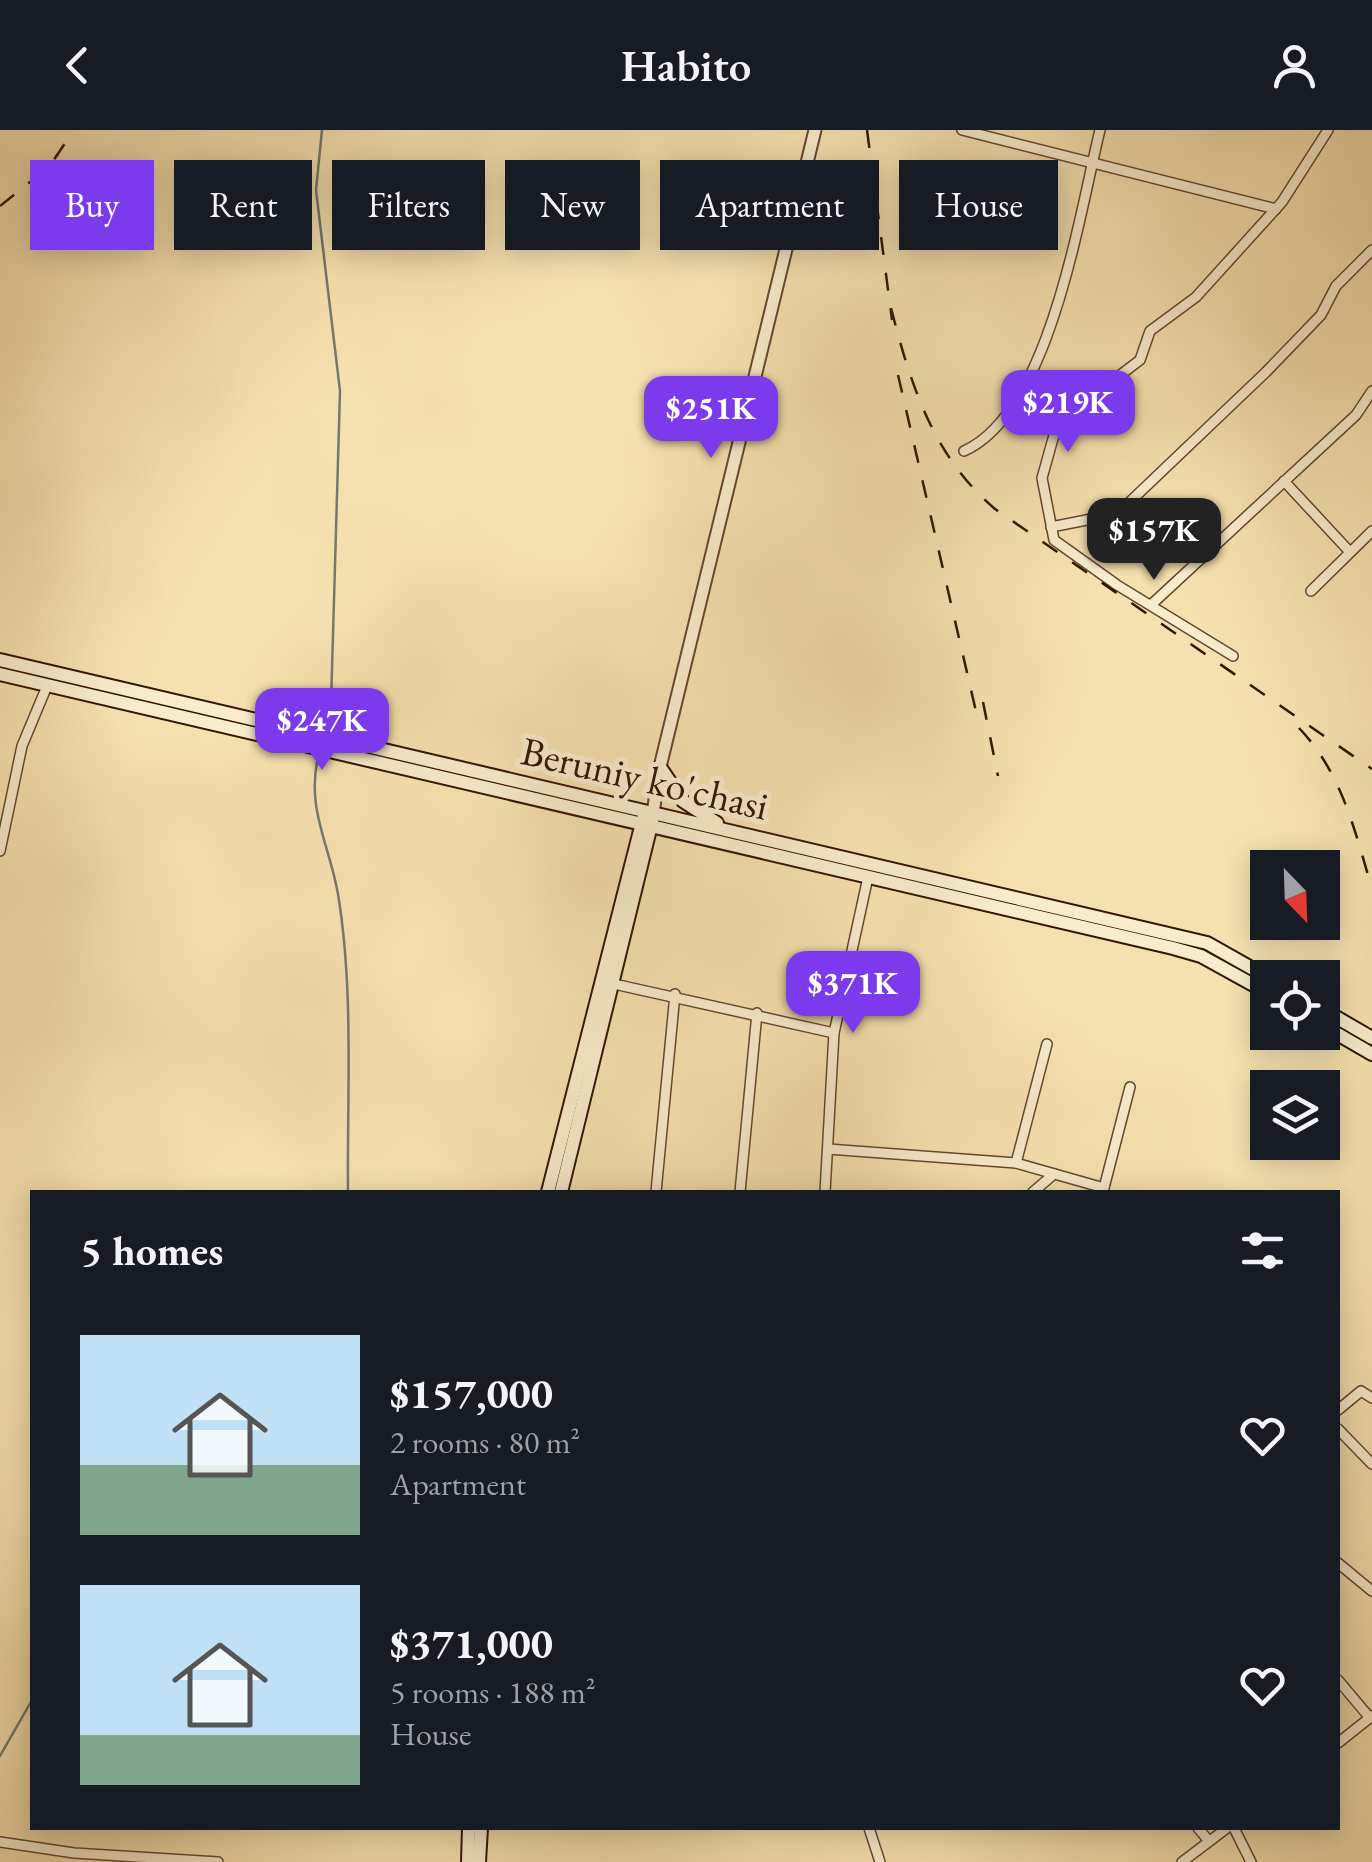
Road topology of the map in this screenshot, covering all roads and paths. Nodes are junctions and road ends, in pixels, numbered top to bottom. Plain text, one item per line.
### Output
1 (815, 130) edge
2 (962, 130) edge
3 (1100, 130) edge
4 (1328, 130) edge
5 (1092, 162) junction
6 (1276, 209) junction
7 (1372, 250) edge
8 (1372, 391) edge
9 (964, 451) dead end
10 (1284, 481) junction
11 (1051, 527) junction
12 (1372, 531) edge
13 (1349, 551) junction
14 (1311, 591) dead end
15 (1152, 604) junction
16 (1234, 656) dead end
17 (0, 660) edge
18 (0, 674) edge
19 (47, 686) junction
20 (212, 718) junction
21 (660, 767) junction
22 (648, 816) junction
23 (728, 829) junction
24 (0, 850) edge
25 (868, 877) junction
26 (1250, 967) edge
27 (1250, 983) edge
28 (614, 984) junction
29 (675, 994) junction
30 (757, 1013) junction
31 (1340, 1019) edge
32 (834, 1033) junction
33 (1340, 1035) edge
34 (1372, 1038) edge
35 (1047, 1044) dead end
36 (1372, 1054) edge
37 (1130, 1087) dead end
38 (828, 1149) junction
39 (1016, 1162) junction
40 (1054, 1174) junction
41 (549, 1190) edge
42 (562, 1190) edge
43 (656, 1190) edge
44 (740, 1190) edge
45 (825, 1190) edge
46 (1035, 1190) edge
47 (1372, 1398) edge
48 (1340, 1408) edge
49 (1340, 1431) edge
50 (1372, 1464) edge
51 (1340, 1565) edge
52 (1372, 1591) edge
53 (1340, 1682) edge
54 (1371, 1717) edge
55 (1340, 1741) edge
56 (470, 1830) edge
57 (481, 1830) edge
58 (870, 1830) edge
59 (1200, 1830) edge
60 (1226, 1830) edge
61 (1231, 1830) edge
62 (1208, 1840) junction
63 (0, 1844) edge
64 (218, 1862) edge
65 (468, 1862) edge
66 (479, 1862) edge
67 (880, 1862) edge
68 (1182, 1862) edge
69 (1252, 1862) edge

1 - 21 street
2 - 5 street
3 - 5 street
4 - 6 street
5 - 6 street
5 - 9 street
6 - 11 street
7 - 11 street
8 - 10 street
10 - 13 street
10 - 15 street
11 - 15 street
12 - 13 street
13 - 14 street
15 - 16 street
17 - 20 main road, Beruniy ko'chasi
18 - 19 main road, Beruniy ko'chasi
19 - 20 main road, Beruniy ko'chasi
19 - 24 street
20 - 22 main road, Beruniy ko'chasi
21 - 22 street
21 - 23 main road
22 - 23 main road, Beruniy ko'chasi
22 - 25 main road, Beruniy ko'chasi
22 - 28 main road
22 - 41 main road
23 - 26 main road, Beruniy ko'chasi
25 - 27 main road, Beruniy ko'chasi
25 - 32 street
28 - 29 street
28 - 42 main road
29 - 30 street
29 - 43 street
30 - 32 street
30 - 44 street
31 - 34 main road
32 - 38 street
33 - 36 main road
35 - 39 street
37 - 40 street
38 - 39 street
38 - 45 street
39 - 40 street
40 - 46 street
47 - 48 street
49 - 50 street
51 - 52 street
53 - 54 street
54 - 55 street
56 - 65 main road
57 - 66 main road
58 - 67 street
59 - 62 street
60 - 62 street
61 - 69 street
62 - 68 street
63 - 64 street

